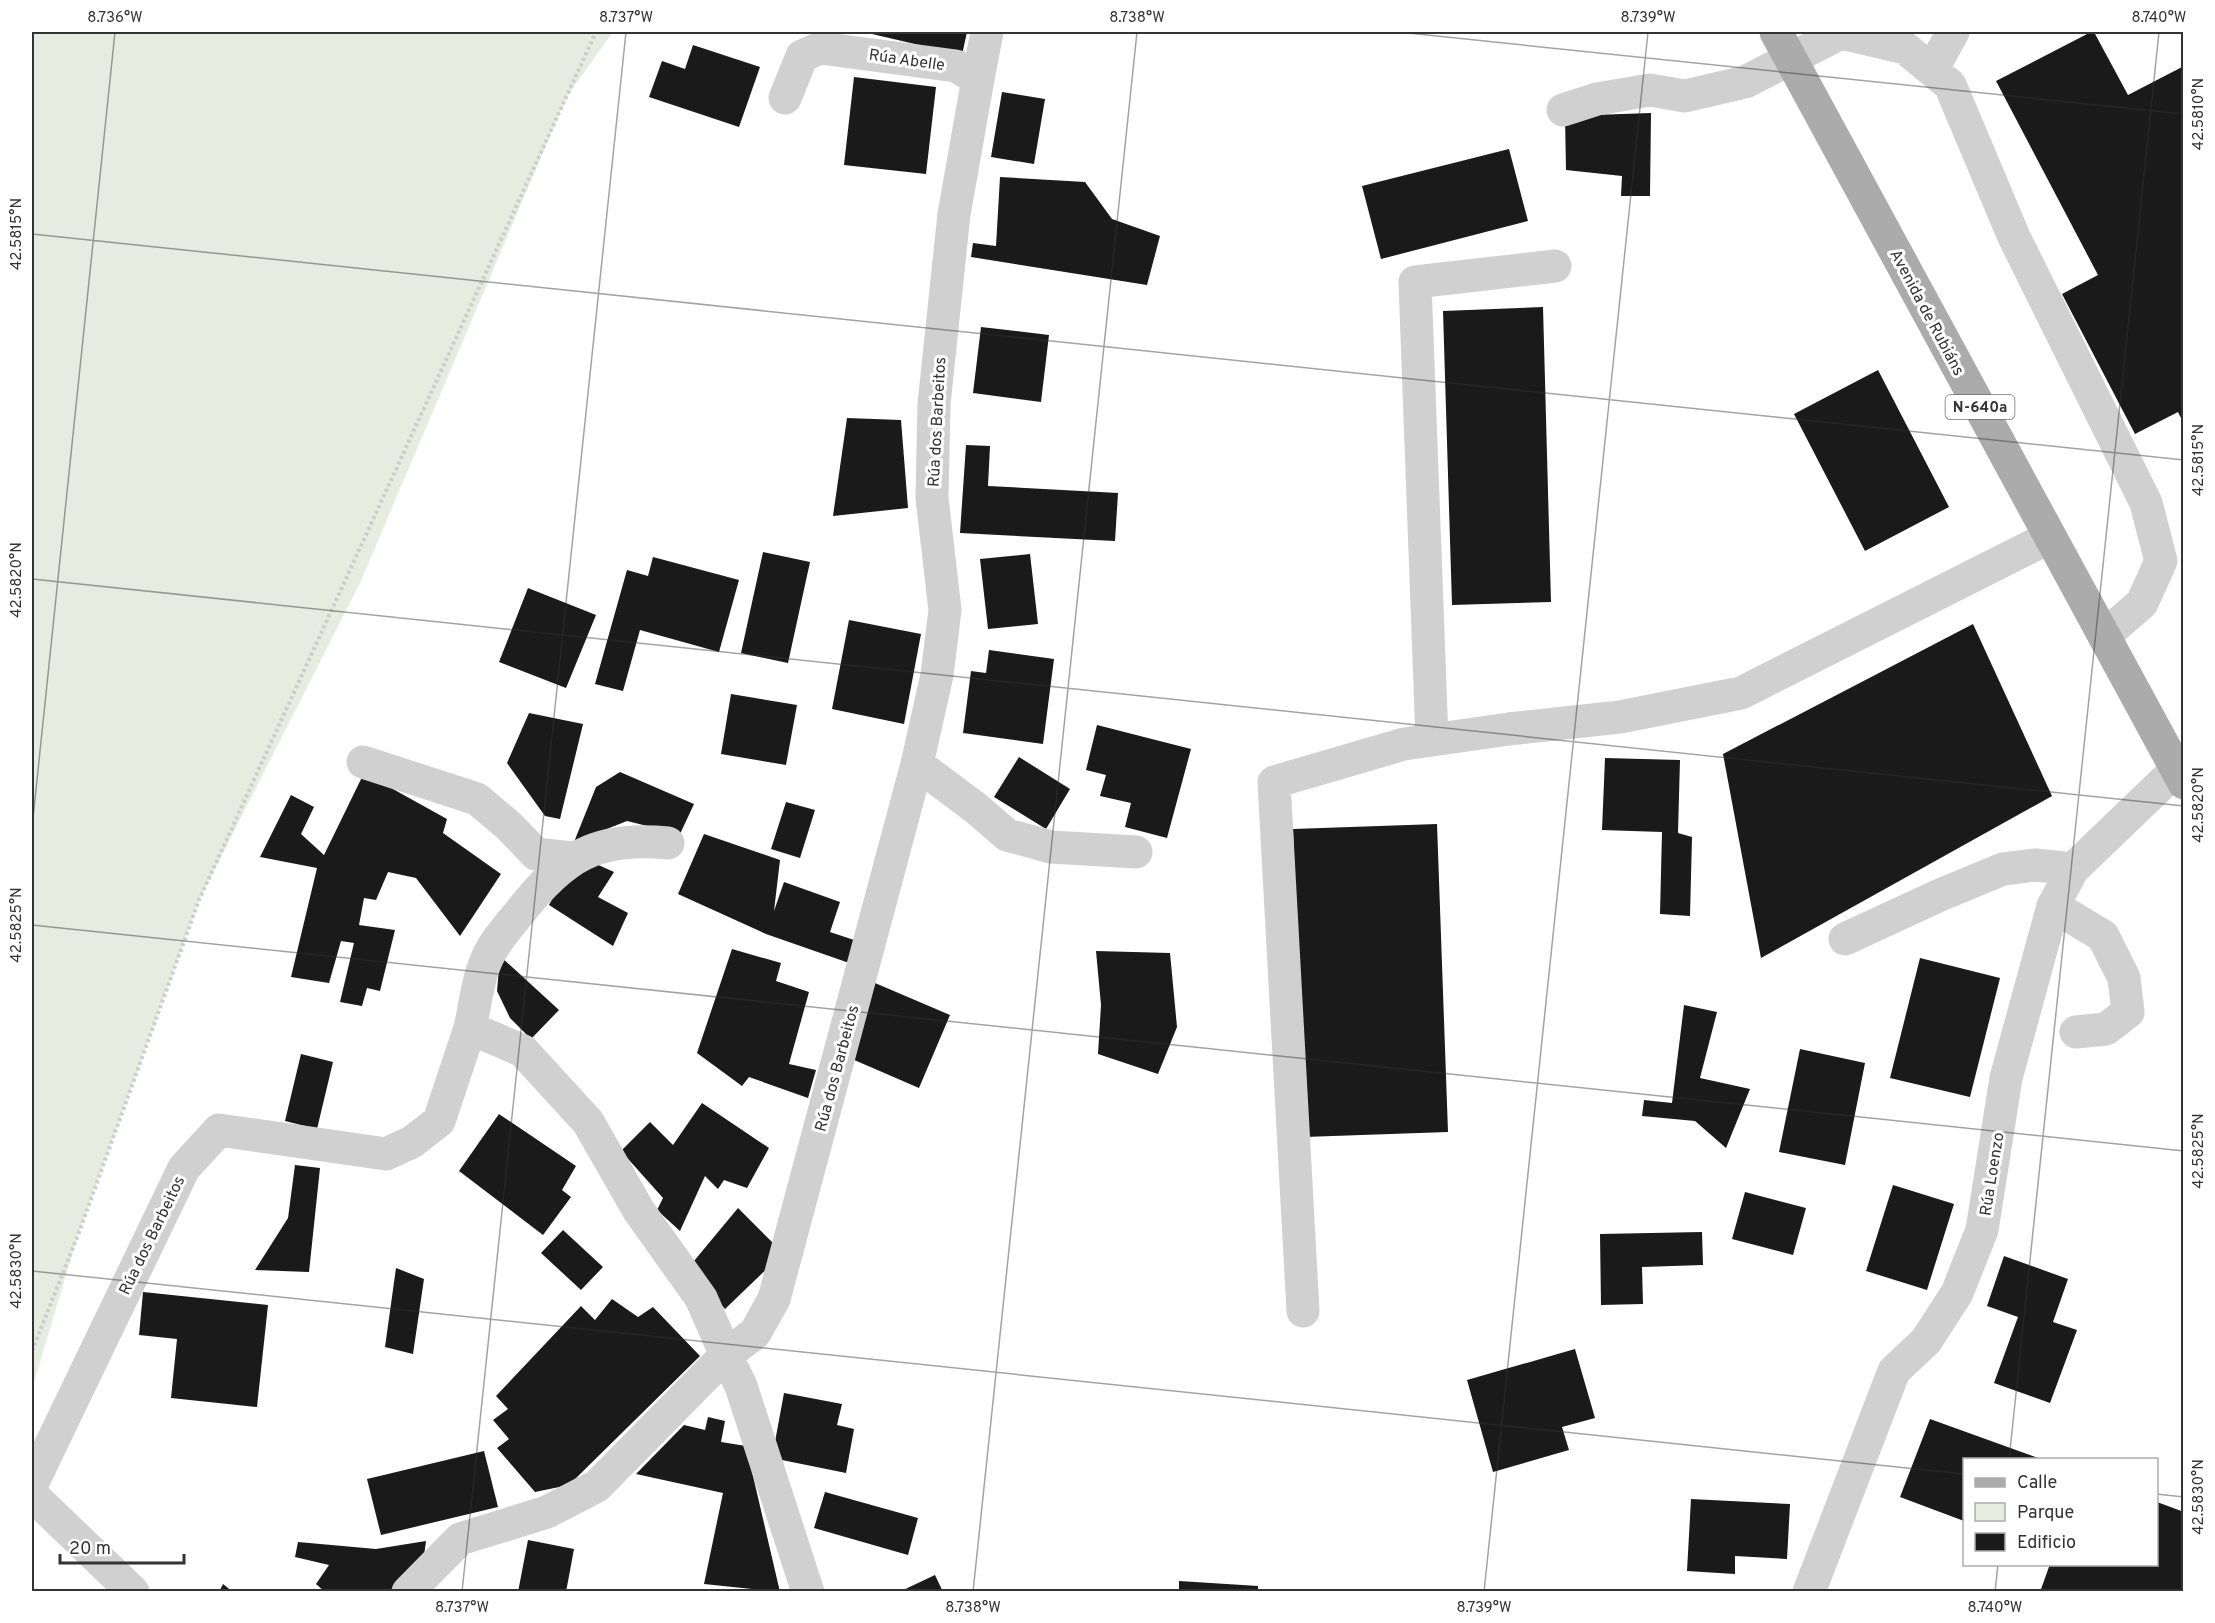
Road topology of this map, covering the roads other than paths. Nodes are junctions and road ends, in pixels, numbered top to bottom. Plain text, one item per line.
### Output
1 (987, 32) edge
2 (1953, 32) edge
3 (814, 40) edge
4 (1783, 45) edge
5 (1932, 70) junction
6 (978, 79) junction
7 (785, 98) dead end
8 (1563, 110) dead end
9 (1555, 266) dead end
10 (2050, 537) junction
11 (2104, 636) junction
12 (1432, 740) junction
13 (363, 762) dead end
14 (917, 764) junction
15 (2180, 776) edge
16 (668, 843) dead end
17 (1136, 852) dead end
18 (572, 858) junction
19 (2073, 869) junction
20 (2053, 906) junction
21 (1845, 939) dead end
22 (470, 1028) junction
23 (2076, 1032) dead end
24 (1303, 1311) dead end
25 (726, 1355) junction
26 (32, 1484) edge
27 (32, 1495) edge
28 (133, 1592) edge
29 (408, 1592) edge
30 (808, 1592) edge
31 (1809, 1592) edge

1 - 6 street
2 - 5 street
3 - 6 street, Rúa Abelle
3 - 7 street, Rúa Abelle
4 - 5 street
4 - 8 street
4 - 10 main road, Avenida de Rubiáns / N-640a
5 - 11 street
6 - 14 street, Rúa dos Barbeitos
9 - 12 street
10 - 11 main road, Avenida de Rubiáns / N-640a
10 - 12 street
11 - 15 main road, Avenida de Rubiáns / N-640a
12 - 24 street
13 - 18 street, Rúa dos Barbeitos
14 - 17 street
14 - 25 street, Rúa dos Barbeitos
15 - 19 street, Rúa Loenzo
16 - 18 street, Rúa dos Barbeitos
18 - 22 street, Rúa dos Barbeitos
19 - 20 street, Rúa Loenzo
19 - 21 street
20 - 23 street
20 - 31 street, Rúa Loenzo
22 - 25 street
22 - 26 street, Rúa dos Barbeitos
25 - 29 street, Rúa dos Barbeitos
25 - 30 street
27 - 28 street

